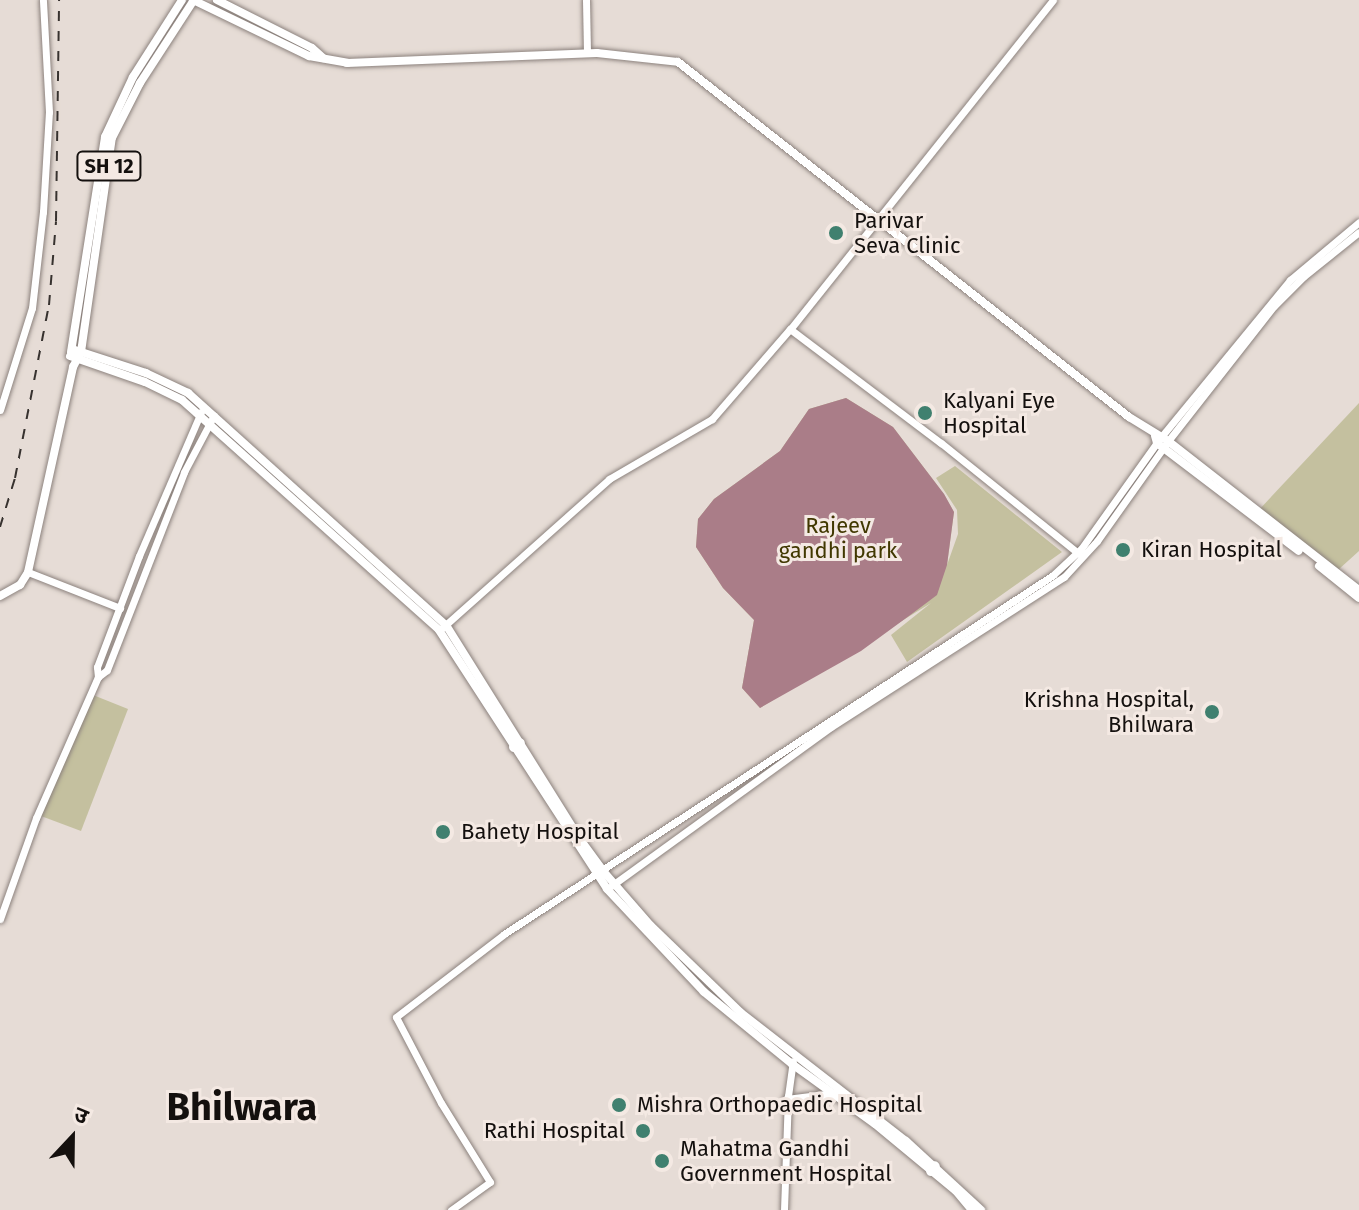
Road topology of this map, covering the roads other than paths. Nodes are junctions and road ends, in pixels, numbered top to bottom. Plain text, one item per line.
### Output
1 (43, 0) edge
2 (182, 0) edge
3 (193, 0) edge
4 (217, 0) edge
5 (586, 0) edge
6 (1053, 0) edge
7 (587, 53) junction
8 (324, 59) junction
9 (875, 220) junction
10 (1359, 222) edge
11 (1359, 232) edge
12 (790, 329) junction
13 (74, 359) junction
14 (204, 407) junction
15 (0, 410) edge
16 (199, 415) junction
17 (214, 415) junction
18 (209, 425) junction
19 (1161, 441) junction
20 (1080, 556) junction
21 (28, 572) junction
22 (1359, 590) edge
23 (0, 596) edge
24 (1359, 598) edge
25 (120, 608) junction
26 (443, 628) junction
27 (98, 677) junction
28 (600, 874) junction
29 (611, 886) junction
30 (0, 919) edge
31 (793, 1060) junction
32 (835, 1095) junction
33 (787, 1101) junction
34 (933, 1169) junction
35 (451, 1210) edge
36 (784, 1210) edge
37 (972, 1210) edge
38 (981, 1210) edge

1 - 15 street
2 - 13 main road, SH 12
3 - 8 main road
3 - 13 main road, SH 12
4 - 8 main road
5 - 7 street
6 - 9 street
7 - 8 main road
7 - 9 main road
9 - 12 street
9 - 19 main road
10 - 19 street
11 - 19 street
12 - 20 street
12 - 26 street
13 - 14 main road
13 - 16 main road
13 - 21 main road
14 - 16 street
14 - 17 main road
16 - 18 main road
16 - 25 street
17 - 18 street
17 - 26 main road
18 - 26 main road
18 - 27 street
19 - 20 street
19 - 22 main road
19 - 24 main road
20 - 28 street
20 - 29 street
21 - 23 main road
21 - 25 street
25 - 27 street
26 - 28 main road
27 - 30 street
28 - 29 main road
28 - 35 street
29 - 31 main road
31 - 32 main road
31 - 33 street
31 - 34 main road
32 - 33 highway
32 - 34 main road
33 - 36 street
34 - 37 main road
34 - 38 main road

